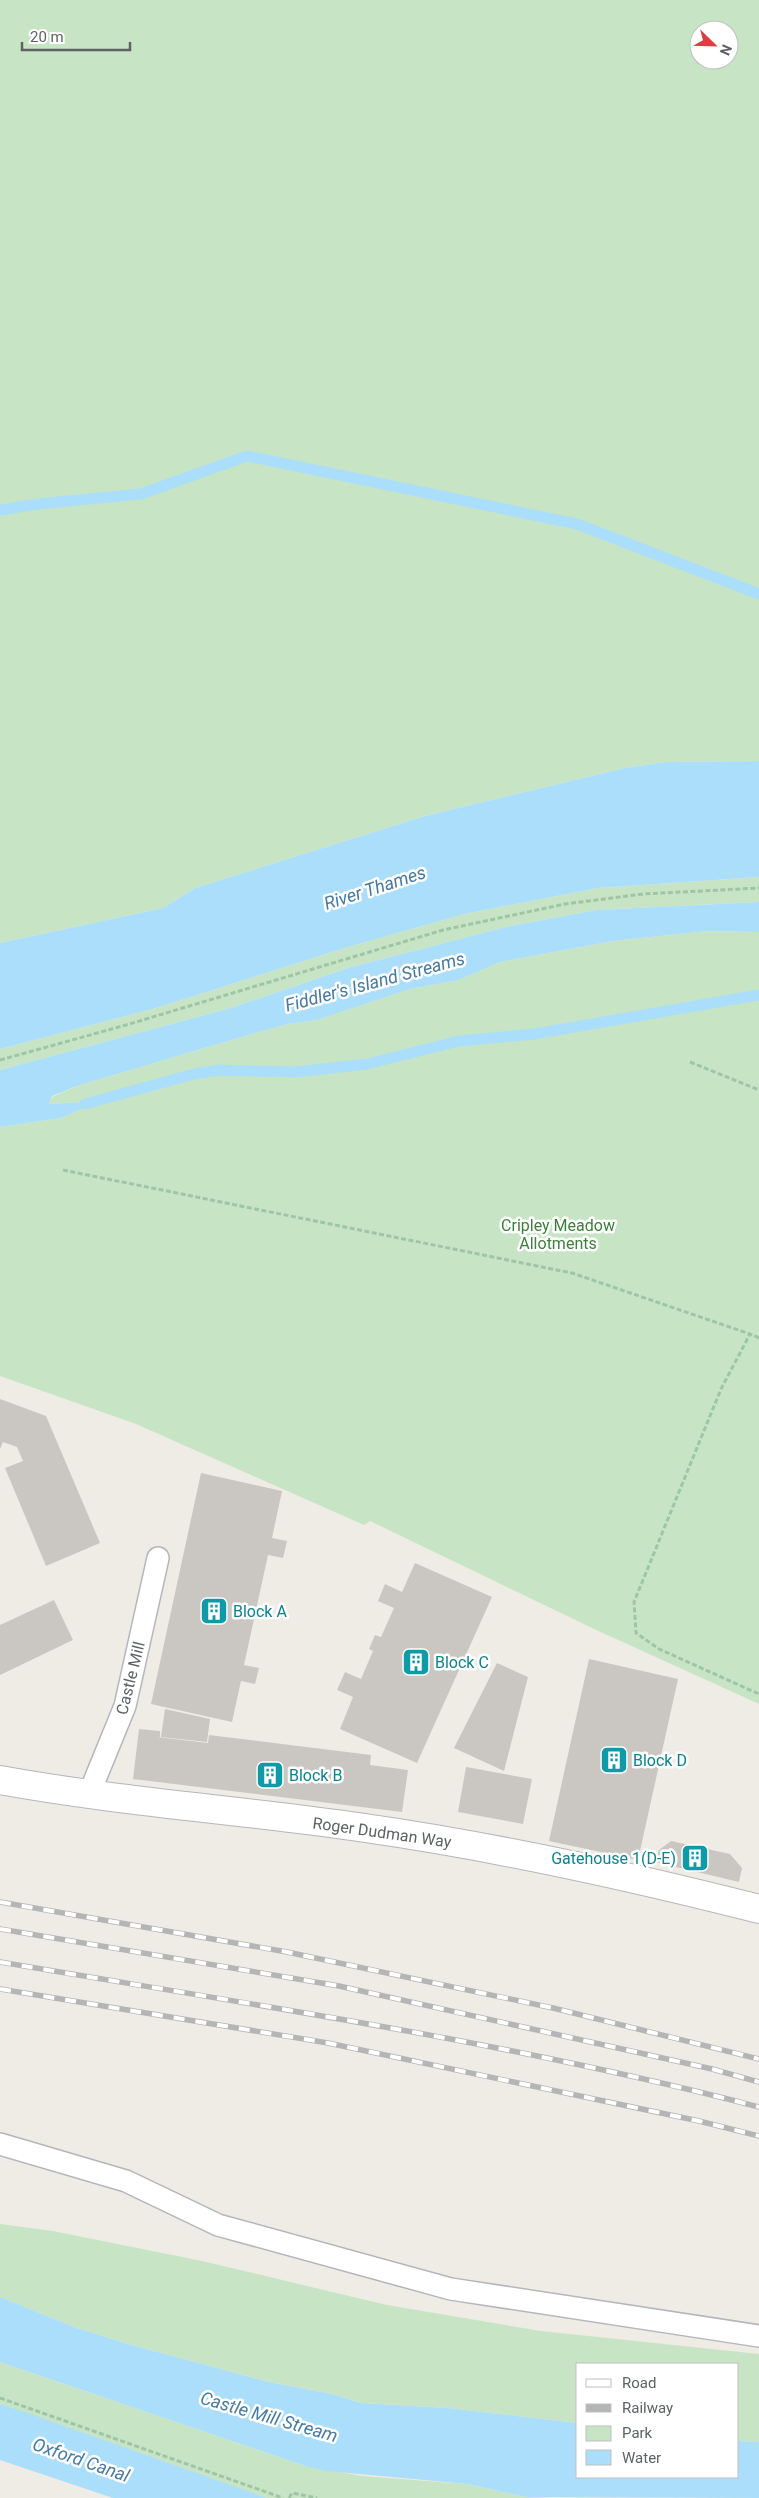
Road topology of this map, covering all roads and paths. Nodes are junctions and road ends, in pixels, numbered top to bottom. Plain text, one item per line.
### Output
1 (759, 888) edge
2 (0, 1060) edge
3 (690, 1062) dead end
4 (759, 1090) edge
5 (63, 1170) dead end
6 (750, 1334) junction
7 (759, 1338) edge
8 (158, 1558) dead end
9 (759, 1694) edge
10 (0, 1780) edge
11 (89, 1794) junction
12 (759, 1909) edge
13 (0, 2144) edge
14 (759, 2336) edge
15 (0, 2398) edge
16 (284, 2498) edge
17 (290, 2498) edge
18 (317, 2498) edge

1 - 2 path
3 - 4 path
5 - 6 path
6 - 7 path
6 - 9 path
8 - 11 lane, Castle Mill
10 - 11 street, Roger Dudman Way
11 - 12 street, Roger Dudman Way
13 - 14 lane
15 - 16 path
17 - 18 path

